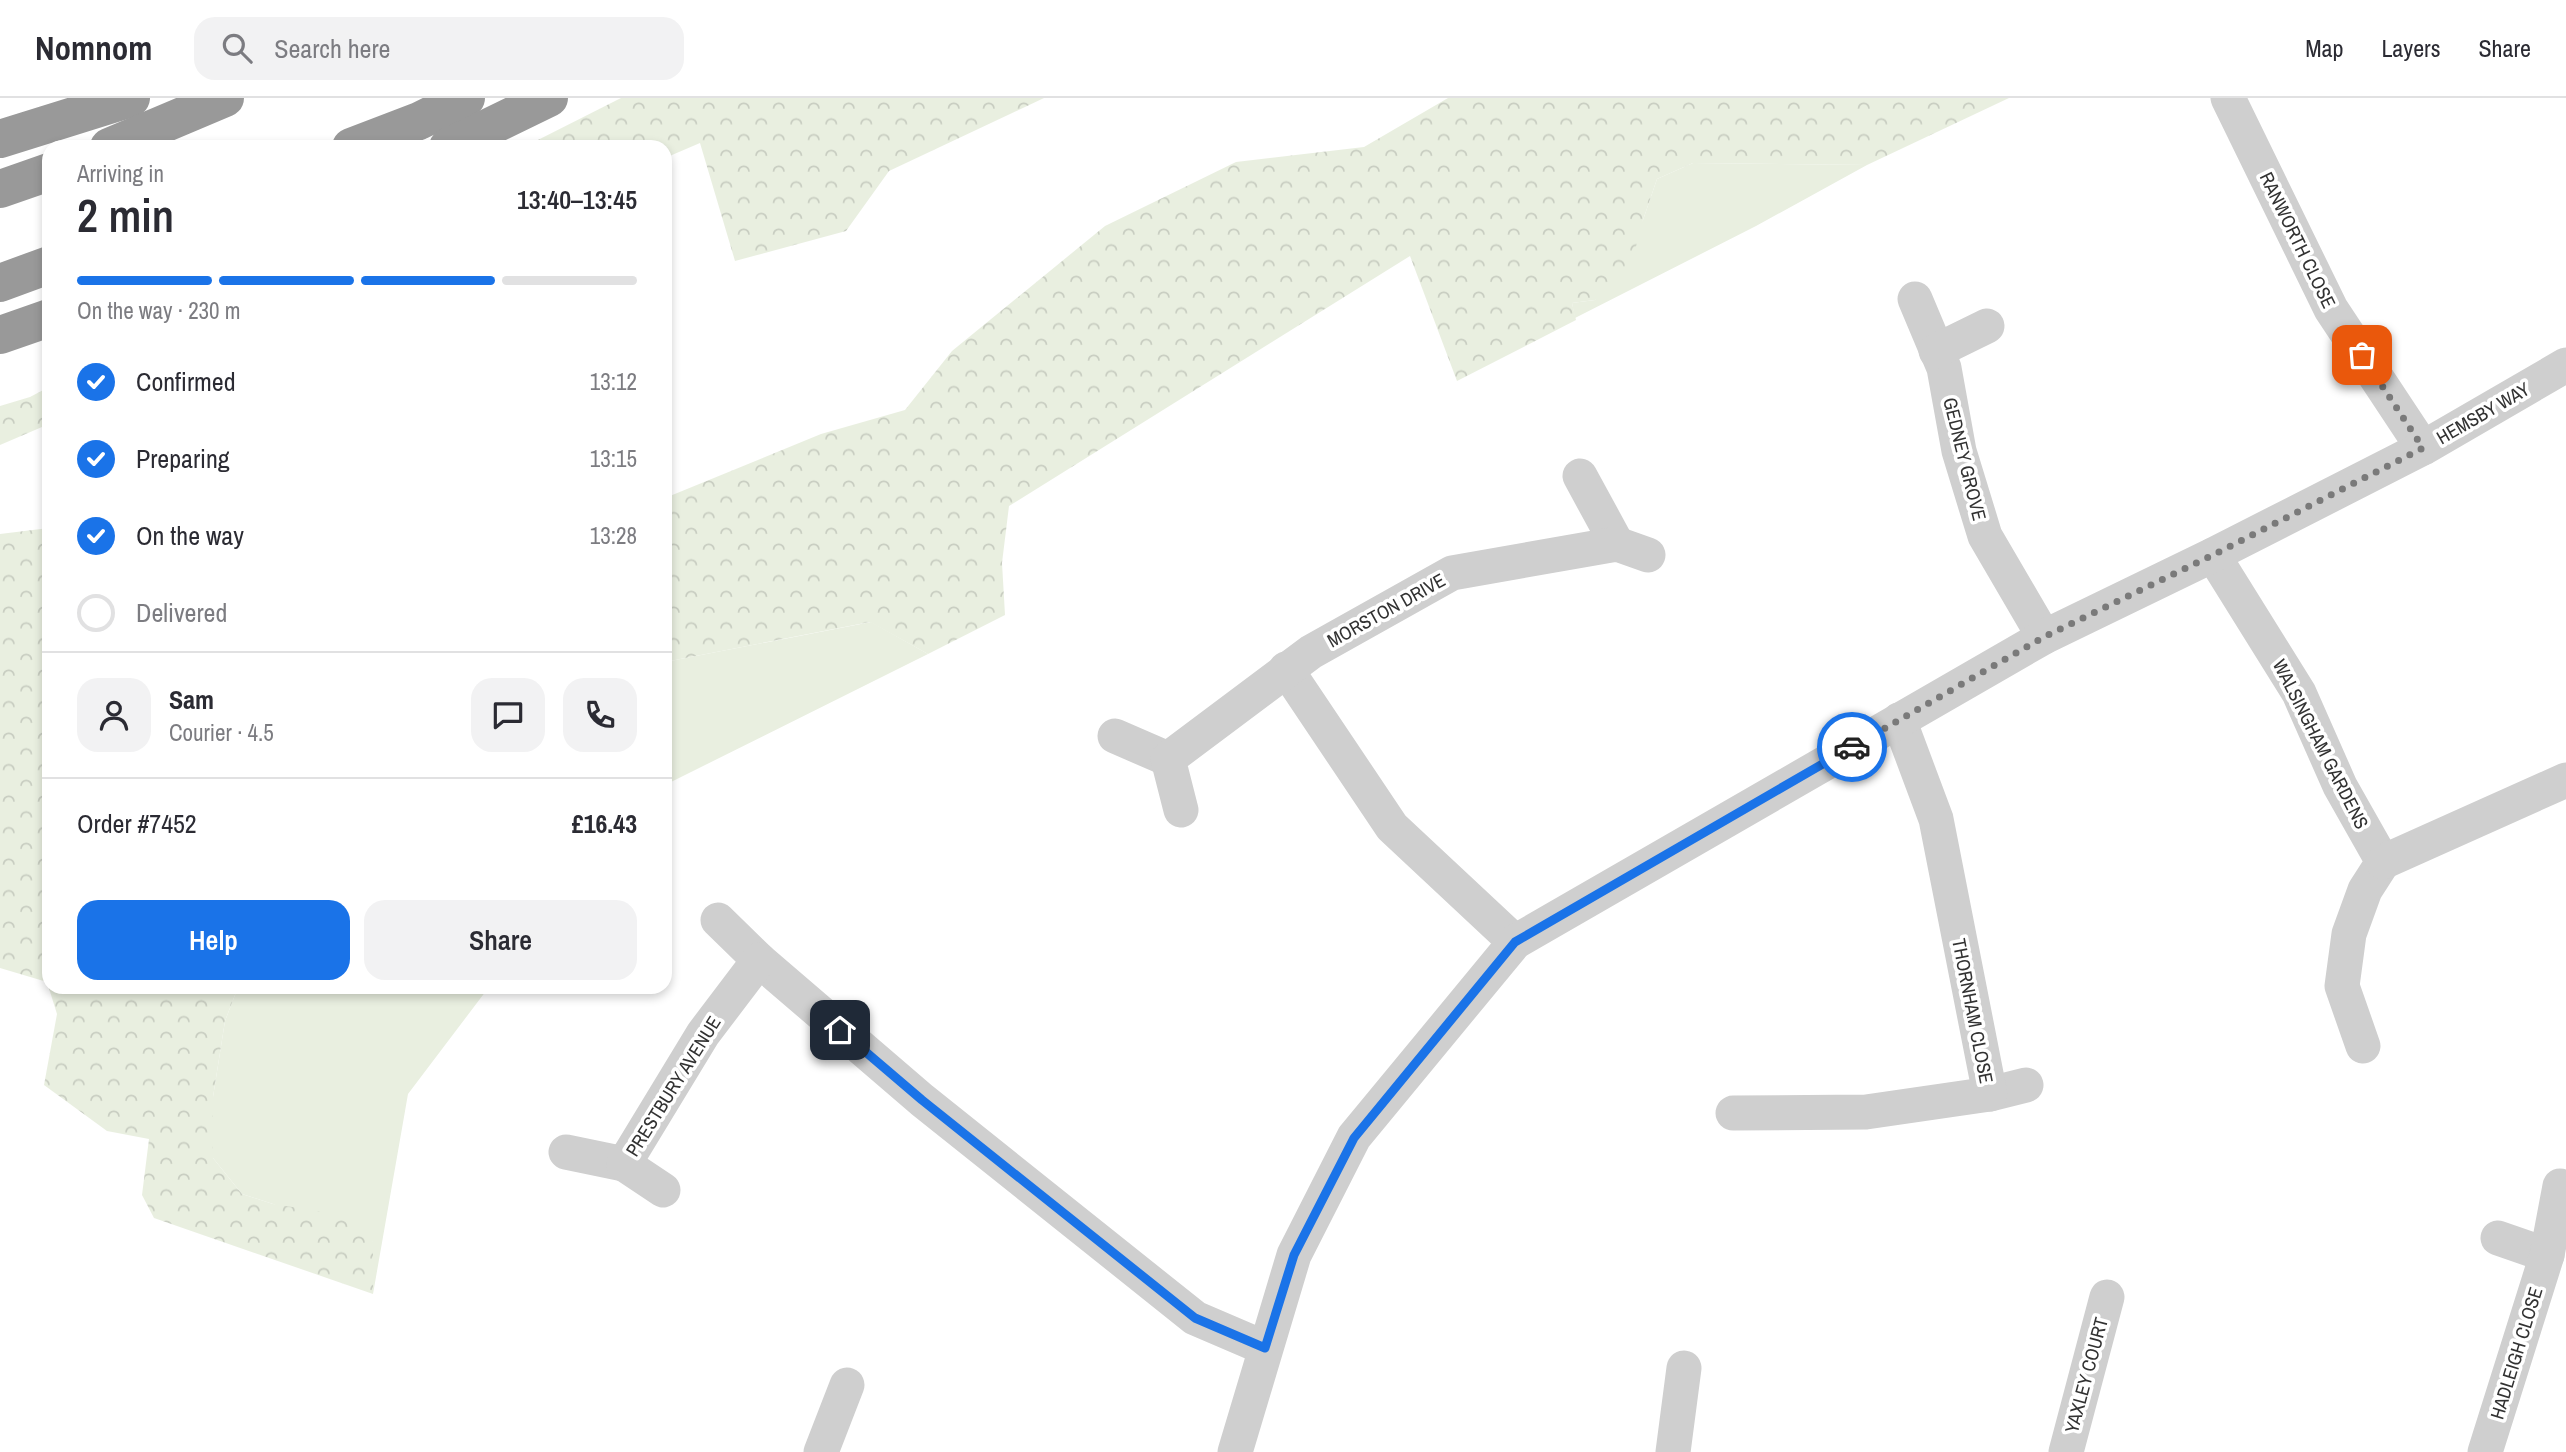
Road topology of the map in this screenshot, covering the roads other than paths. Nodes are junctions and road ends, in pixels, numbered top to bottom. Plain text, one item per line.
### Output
1 (131, 98) edge
2 (225, 98) edge
3 (466, 98) edge
4 (549, 98) edge
5 (2228, 98) edge
6 (0, 139) edge
7 (126, 140) edge
8 (369, 140) edge
9 (462, 140) edge
10 (42, 174) edge
11 (0, 189) edge
12 (42, 268) edge
13 (0, 283) edge
14 (1915, 299) dead end
15 (42, 320) edge
16 (1987, 326) dead end
17 (0, 335) edge
18 (1936, 351) junction
19 (2566, 365) edge
20 (2423, 448) junction
21 (1580, 476) dead end
22 (2213, 555) junction
23 (2044, 637) junction
24 (1286, 669) junction
25 (1899, 719) junction
26 (1115, 736) dead end
27 (1168, 759) junction
28 (2566, 780) edge
29 (1181, 810) dead end
30 (2384, 862) junction
31 (718, 920) dead end
32 (1515, 942) junction
33 (759, 960) junction
34 (2363, 1046) dead end
35 (2026, 1085) dead end
36 (1990, 1094) junction
37 (1733, 1113) dead end
38 (566, 1152) dead end
39 (624, 1164) junction
40 (2560, 1186) dead end
41 (663, 1189) dead end
42 (2498, 1238) dead end
43 (2547, 1255) junction
44 (2107, 1297) dead end
45 (1265, 1348) junction
46 (1684, 1368) dead end
47 (847, 1385) dead end
48 (821, 1452) edge
49 (1236, 1452) edge
50 (1673, 1452) edge
51 (2066, 1452) edge
52 (2485, 1452) edge

1 - 6 highway
2 - 7 highway
3 - 8 highway
4 - 9 highway
5 - 20 street, RANWORTH CLOSE
10 - 11 highway
12 - 13 highway
14 - 18 street, GEDNEY GROVE
15 - 17 highway
16 - 18 street
18 - 23 street, GEDNEY GROVE
19 - 20 street, HEMSBY WAY
20 - 22 street, HEMSBY WAY
21 - 24 street, MORSTON DRIVE
22 - 23 street, HEMSBY WAY
22 - 30 street, WALSINGHAM GARDENS
23 - 25 street, HEMSBY WAY
24 - 27 street, MORSTON DRIVE
24 - 32 street
25 - 32 street, HEMSBY WAY
25 - 36 street, THORNHAM CLOSE
26 - 27 street
27 - 29 street
28 - 30 street
30 - 34 street
31 - 33 street
32 - 45 street
33 - 39 street, PRESTBURY AVENUE
33 - 45 street
35 - 36 street
36 - 37 street, THORNHAM CLOSE
38 - 39 street, PRESTBURY AVENUE
39 - 41 street
40 - 43 street, HADLEIGH CLOSE
42 - 43 street
43 - 52 street, HADLEIGH CLOSE
44 - 51 street, YAXLEY COURT
45 - 49 street
46 - 50 street
47 - 48 street

